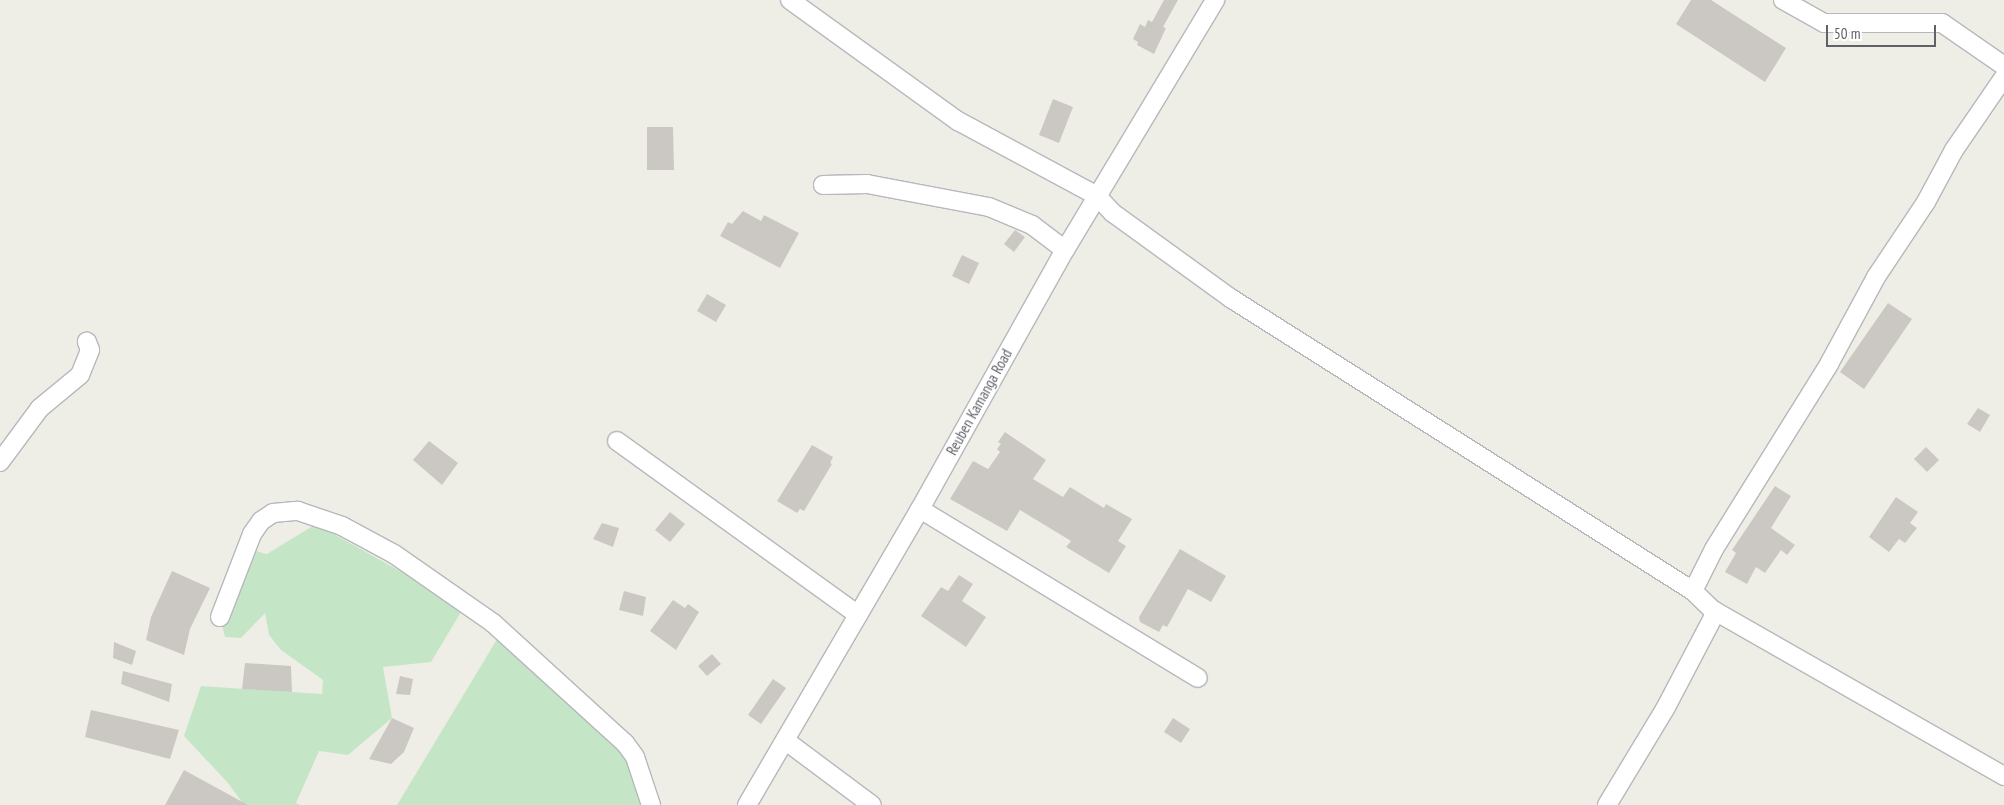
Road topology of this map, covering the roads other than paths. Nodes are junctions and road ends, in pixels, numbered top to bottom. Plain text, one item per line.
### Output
1 (790, 0) edge
2 (1214, 0) edge
3 (1783, 0) edge
4 (2004, 66) edge
5 (2004, 78) edge
6 (824, 185) dead end
7 (1096, 196) junction
8 (1065, 250) junction
9 (86, 342) dead end
10 (617, 442) dead end
11 (0, 462) edge
12 (920, 508) junction
13 (1693, 591) junction
14 (1716, 612) junction
15 (858, 615) junction
16 (220, 617) dead end
17 (1198, 678) dead end
18 (786, 741) junction
19 (2004, 776) edge
20 (651, 805) edge
21 (747, 805) edge
22 (872, 805) edge
23 (1607, 805) edge

1 - 7 street
2 - 7 street, Reuben Kamanga Road
3 - 4 street
5 - 13 street
6 - 8 street
7 - 8 street, Reuben Kamanga Road
7 - 13 street
8 - 12 street, Reuben Kamanga Road
9 - 11 street
10 - 15 street
12 - 15 street, Reuben Kamanga Road
12 - 17 street
13 - 14 street
14 - 19 street
14 - 23 street
15 - 18 street, Reuben Kamanga Road
16 - 20 street
18 - 21 street, Reuben Kamanga Road
18 - 22 street

